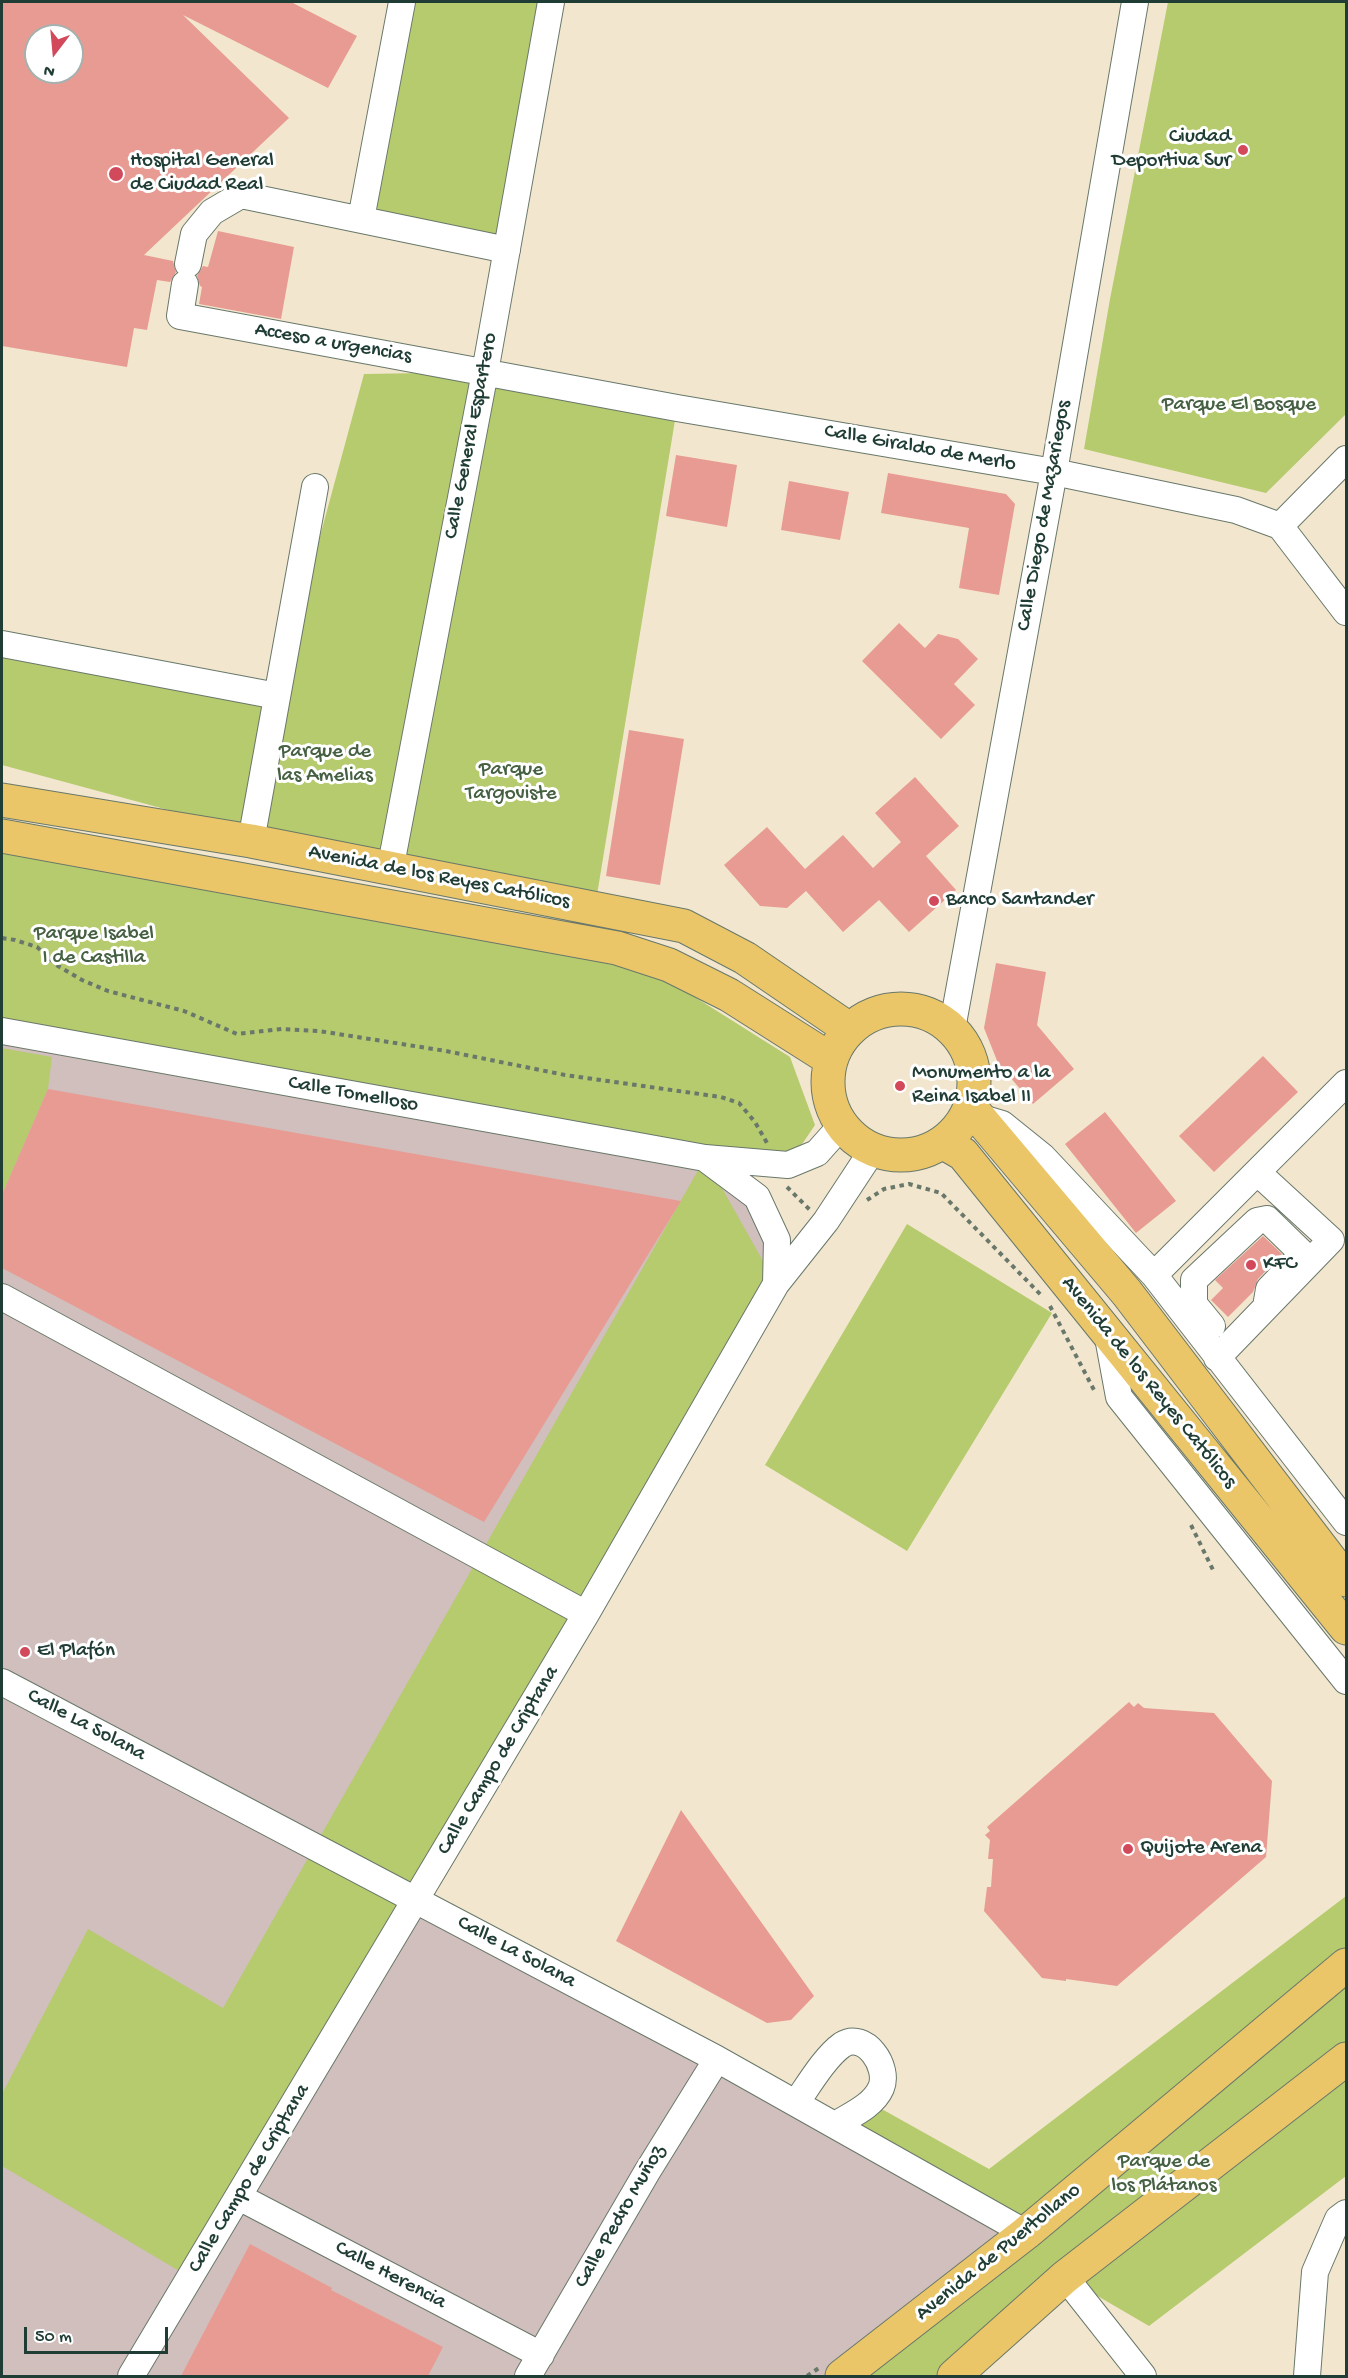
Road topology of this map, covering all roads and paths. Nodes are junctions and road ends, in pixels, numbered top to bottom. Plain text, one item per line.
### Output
1 (402, 2) edge
2 (551, 2) edge
3 (1135, 2) edge
4 (362, 219) junction
5 (507, 250) junction
6 (485, 372) junction
7 (1347, 459) edge
8 (1054, 472) junction
9 (315, 487) dead end
10 (1280, 526) junction
11 (1347, 612) edge
12 (2, 644) edge
13 (277, 696) junction
14 (2, 800) edge
15 (2, 836) edge
16 (251, 841) junction
17 (390, 870) junction
18 (849, 1029) junction
19 (952, 1029) junction
20 (2, 1031) edge
21 (830, 1059) junction
22 (1347, 1083) edge
23 (974, 1112) junction
24 (841, 1126) junction
25 (944, 1143) junction
26 (872, 1151) junction
27 (705, 1158) junction
28 (1257, 1172) junction
29 (1154, 1275) junction
30 (776, 1284) junction
31 (2, 1297) edge
32 (1266, 1307) junction
33 (1107, 1332) junction
34 (1223, 1352) junction
35 (1347, 1522) edge
36 (1347, 1580) edge
37 (586, 1614) junction
38 (1347, 1628) edge
39 (1347, 1680) edge
40 (2, 1682) edge
41 (417, 1900) junction
42 (1347, 1965) edge
43 (717, 2059) junction
44 (1347, 2059) edge
45 (796, 2103) junction
46 (836, 2125) junction
47 (239, 2197) junction
48 (1347, 2213) edge
49 (1026, 2233) junction
50 (1065, 2277) junction
51 (534, 2366) edge
52 (131, 2376) edge
53 (842, 2376) edge
54 (954, 2376) edge
55 (1143, 2376) edge
56 (1306, 2376) edge

1 - 4 street
2 - 5 street, Calle General Espartero
3 - 8 street, Calle Diego de Mazariegos
4 - 5 street
4 - 6 street, Acceso a urgencias
5 - 6 street, Calle General Espartero
6 - 8 street, Calle Giraldo de Merlo
6 - 17 street, Calle General Espartero
7 - 10 street
8 - 10 street, Calle Giraldo de Merlo
8 - 19 street, Calle Diego de Mazariegos
9 - 13 street
10 - 11 street
12 - 13 street
13 - 16 street
14 - 16 main road, Avenida de los Reyes Católicos
15 - 21 main road, Avenida de los Reyes Católicos
16 - 17 main road, Avenida de los Reyes Católicos
17 - 18 main road, Avenida de los Reyes Católicos
18 - 19 main road
18 - 21 main road
19 - 23 main road
20 - 27 street, Calle Tomelloso
21 - 24 main road
22 - 28 street
23 - 25 main road
23 - 29 street
23 - 36 main road, Avenida de los Reyes Católicos
24 - 26 main road
24 - 27 street, Calle Tomelloso
25 - 26 main road
25 - 33 main road, Avenida de los Reyes Católicos
26 - 30 street, Calle Campo de Criptana
27 - 30 street, Calle Tomelloso
28 - 29 street
28 - 32 street
29 - 34 street
30 - 37 street, Calle Campo de Criptana
31 - 37 street
32 - 34 street
32 - 34 street
33 - 38 main road, Avenida de los Reyes Católicos
33 - 39 street
34 - 35 street
37 - 41 street, Calle Campo de Criptana
40 - 41 street, Calle La Solana
41 - 43 street, Calle La Solana
41 - 47 street, Calle Campo de Criptana
42 - 49 main road, Avenida de Puertollano
43 - 45 street, Calle La Solana
43 - 51 street, Calle Pedro Muñoz
44 - 50 main road
45 - 46 street, Calle La Solana
45 - 46 street
46 - 49 street, Calle La Solana
47 - 51 street, Calle Herencia
47 - 52 street, Calle Campo de Criptana
48 - 56 street
49 - 53 main road, Avenida de Puertollano
50 - 54 main road
50 - 55 street

